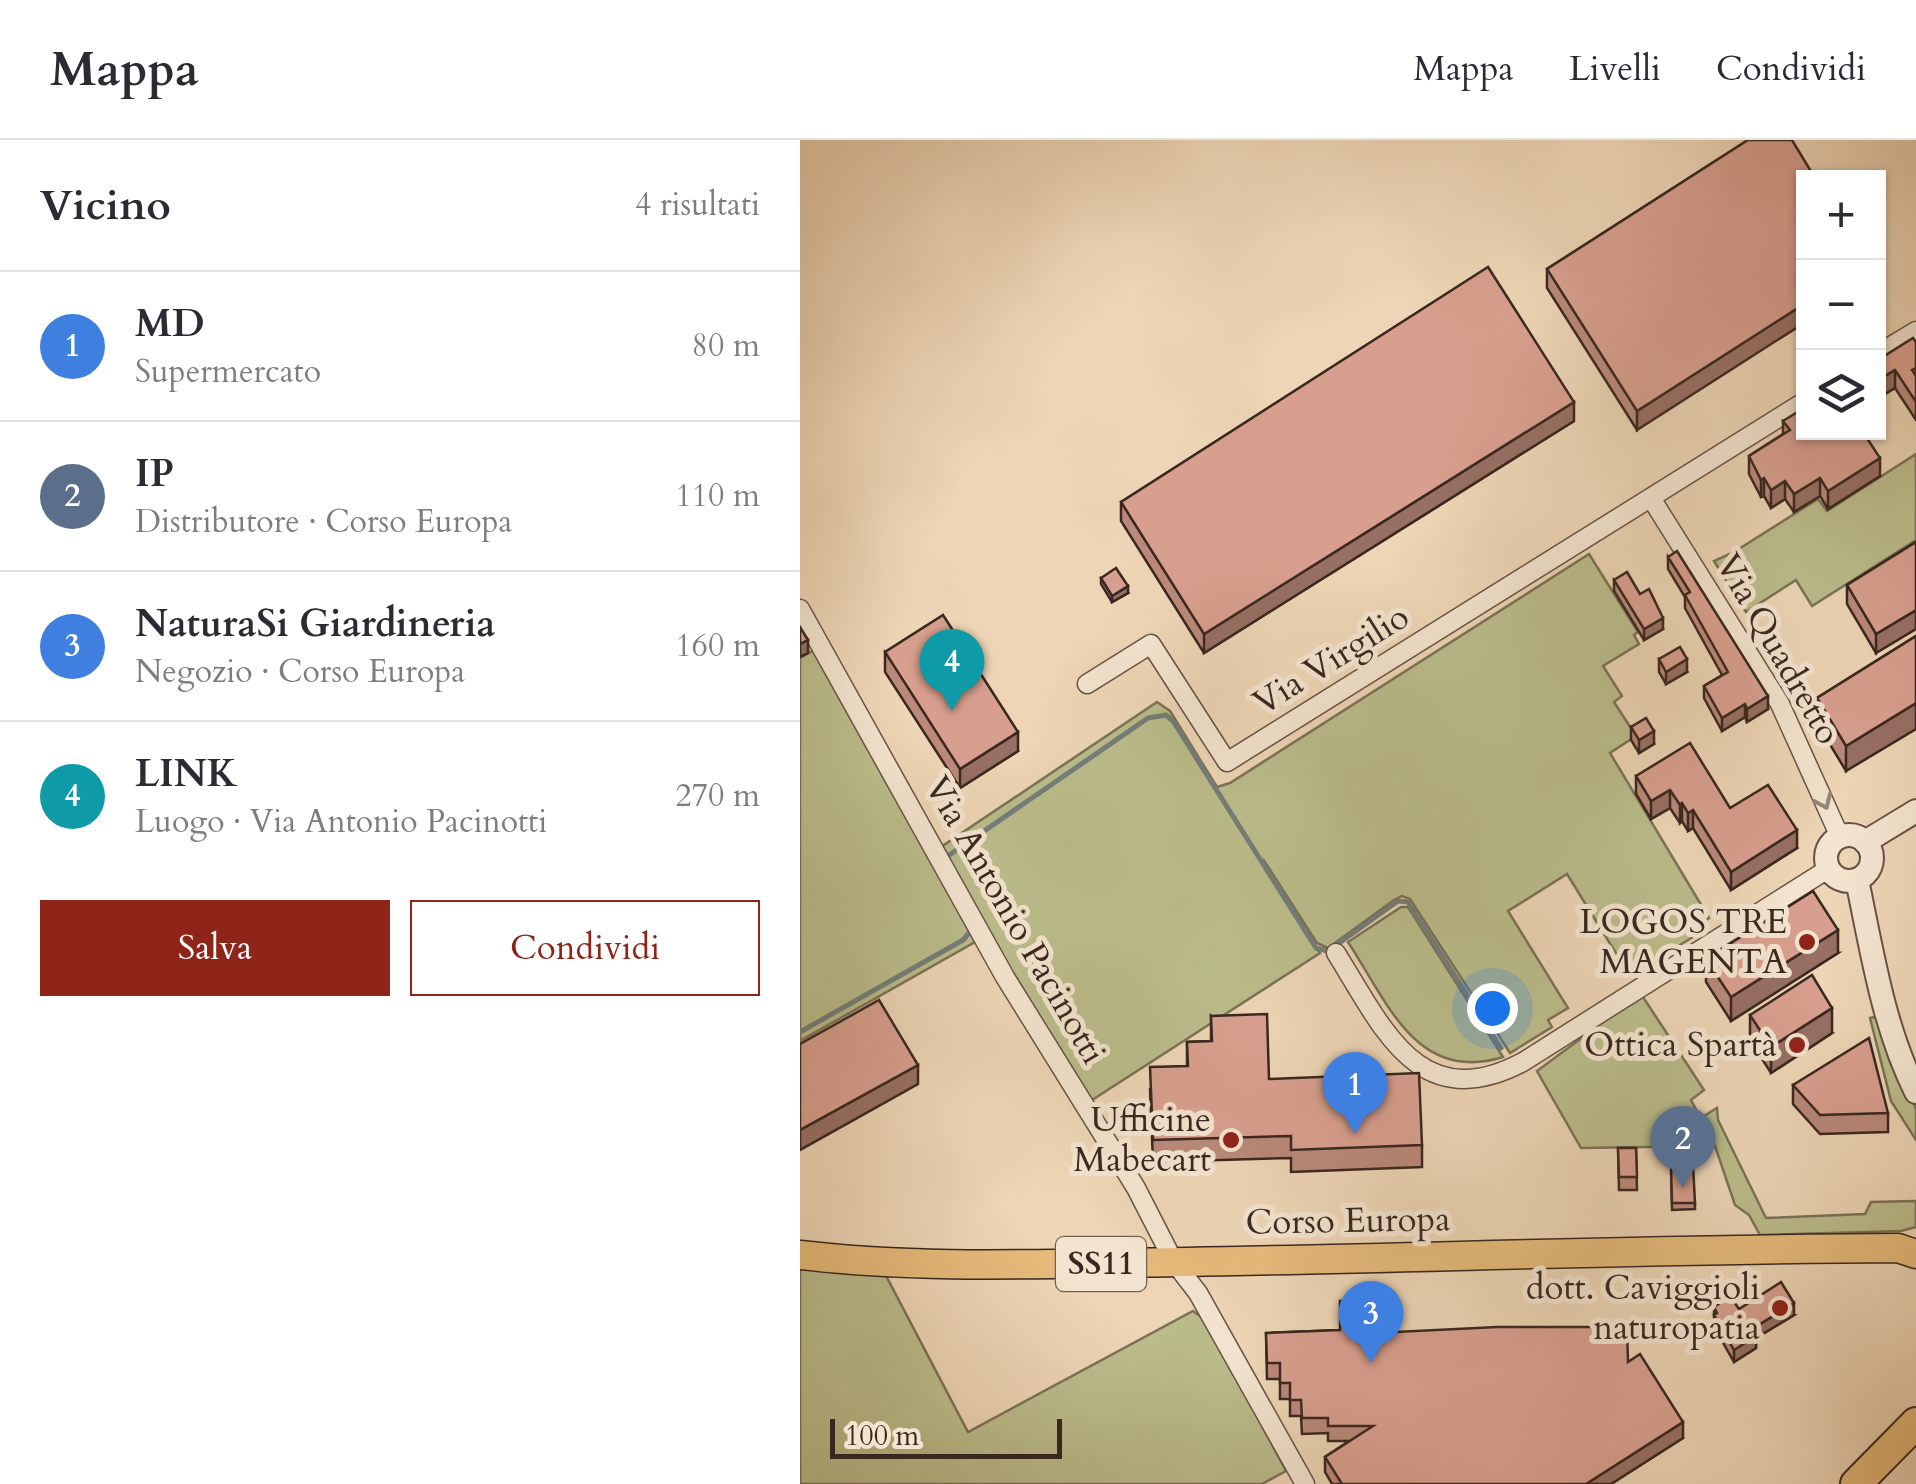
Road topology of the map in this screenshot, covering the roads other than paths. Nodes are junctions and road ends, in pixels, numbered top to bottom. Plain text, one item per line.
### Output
1 (1916, 331) edge
2 (1885, 350) edge
3 (1796, 407) edge
4 (1652, 498) junction
5 (800, 610) edge
6 (1087, 684) dead end
7 (1916, 810) edge
8 (1840, 837) junction
9 (1865, 842) junction
10 (1828, 869) junction
11 (1857, 880) junction
12 (1336, 954) dead end
13 (1916, 1092) edge
14 (1910, 1246) edge
15 (800, 1255) edge
16 (1174, 1262) junction
17 (1916, 1422) edge
18 (1304, 1484) edge
19 (1856, 1484) edge

1 - 2 street
3 - 4 street
4 - 6 street, Via Virgilio
4 -> 8 street, Via Quadretto
5 - 16 street, Via Antonio Pacinotti
7 - 9 street
8 - 9 street
8 - 10 street
9 - 11 street
10 - 11 street
10 - 12 street
11 - 13 street
14 - 16 main road, Corso Europa / SS11
15 - 16 main road, Corso Europa / SS11
16 - 18 street, Via Antonio Pacinotti
17 - 19 highway

